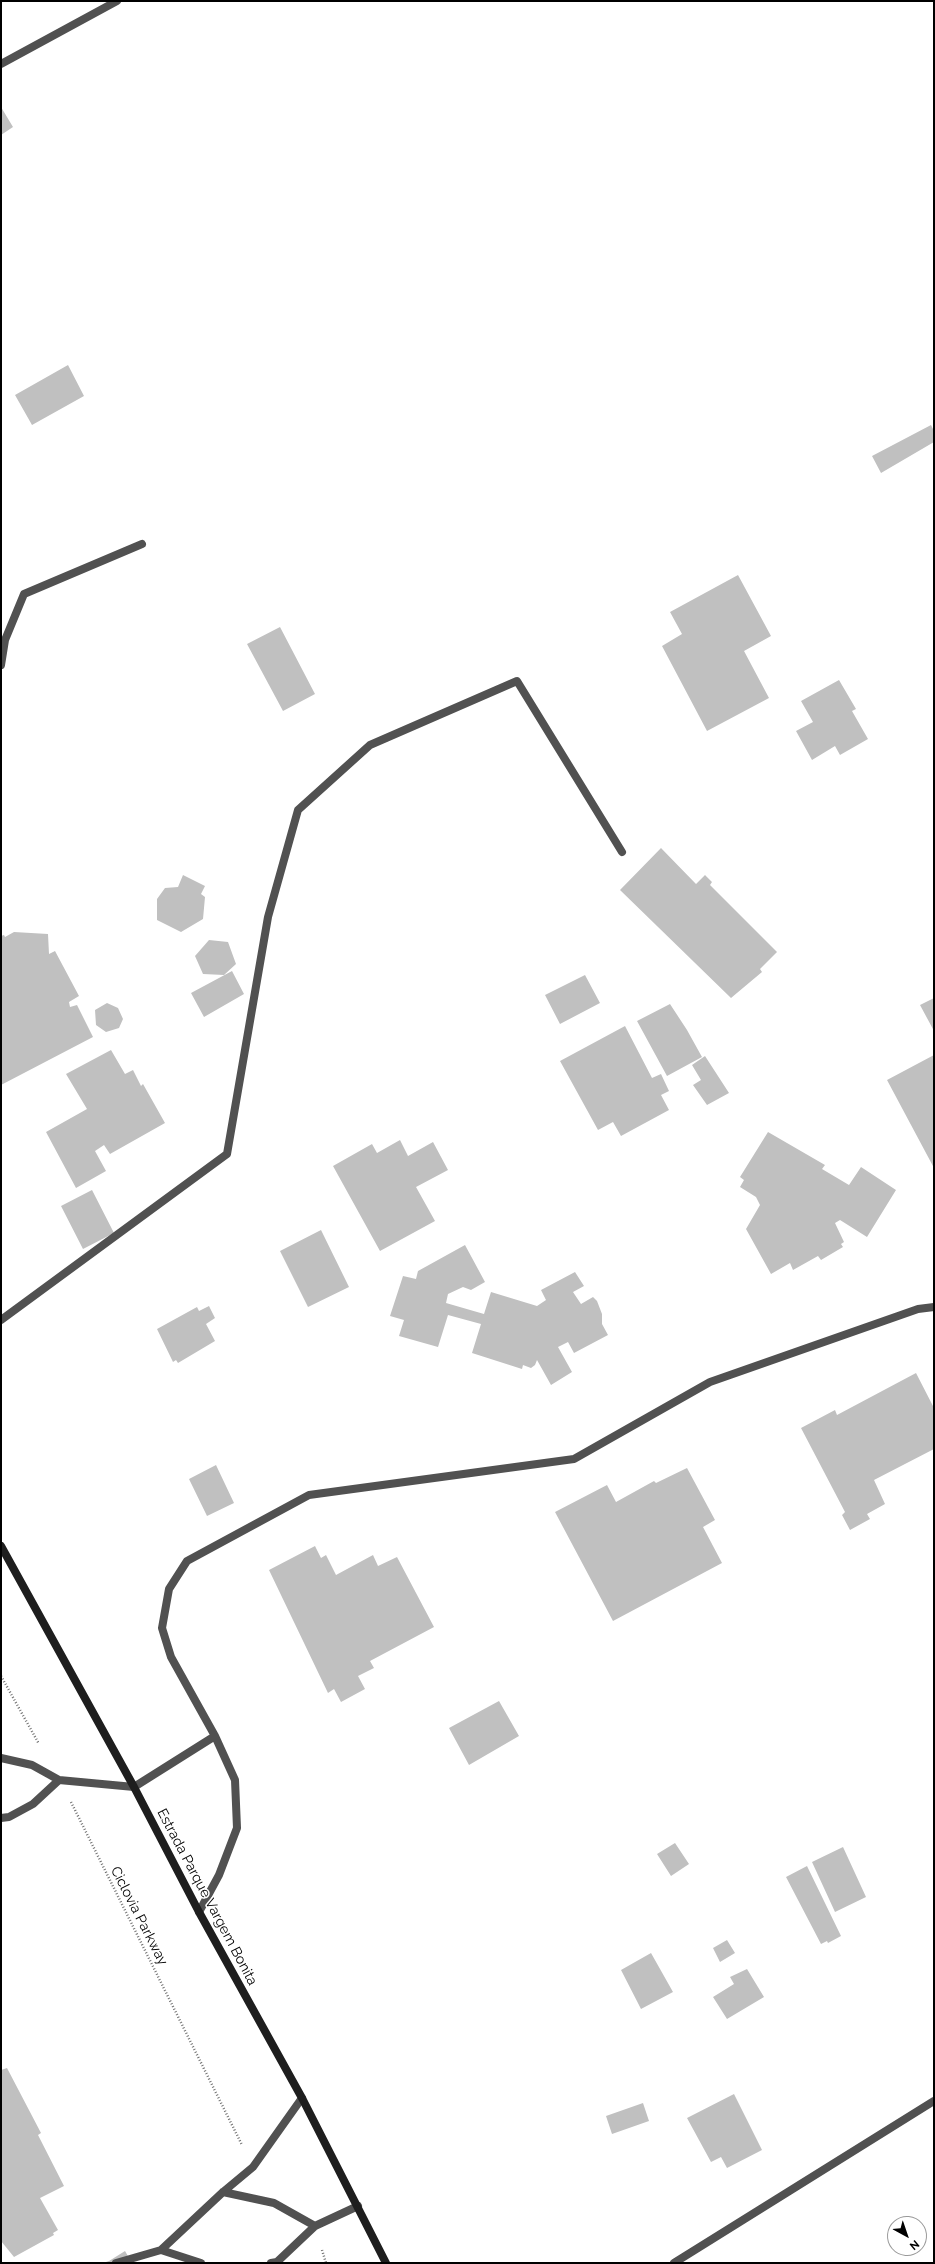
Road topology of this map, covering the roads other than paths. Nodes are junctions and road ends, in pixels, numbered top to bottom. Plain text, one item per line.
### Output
1 (117, 1) edge
2 (1, 64) edge
3 (142, 544) dead end
4 (1, 665) edge
5 (622, 852) dead end
6 (934, 1307) edge
7 (1, 1320) edge
8 (1, 1546) edge
9 (215, 1736) junction
10 (1, 1758) edge
11 (59, 1780) junction
12 (134, 1787) junction
13 (1, 1818) edge
14 (199, 1912) junction
15 (302, 2098) junction
16 (934, 2101) edge
17 (223, 2192) junction
18 (358, 2206) junction
19 (315, 2226) junction
20 (161, 2250) junction
21 (116, 2263) edge
22 (201, 2263) edge
23 (272, 2263) edge
24 (386, 2263) edge
25 (674, 2263) edge

1 - 2 street
3 - 4 street
5 - 7 street
6 - 9 street
8 - 12 main road, Estrada Parque Vargem Bonita
9 - 12 street
9 - 14 street
10 - 11 street
11 - 12 street
11 - 13 street
12 - 14 main road, Estrada Parque Vargem Bonita
14 - 15 main road, Estrada Parque Vargem Bonita
15 - 17 street
15 - 18 main road, Estrada Parque Vargem Bonita
16 - 25 street
17 - 19 street
17 - 20 street
18 - 19 street
18 - 24 main road, Estrada Parque Vargem Bonita
19 - 23 street
20 - 21 street
20 - 22 street

